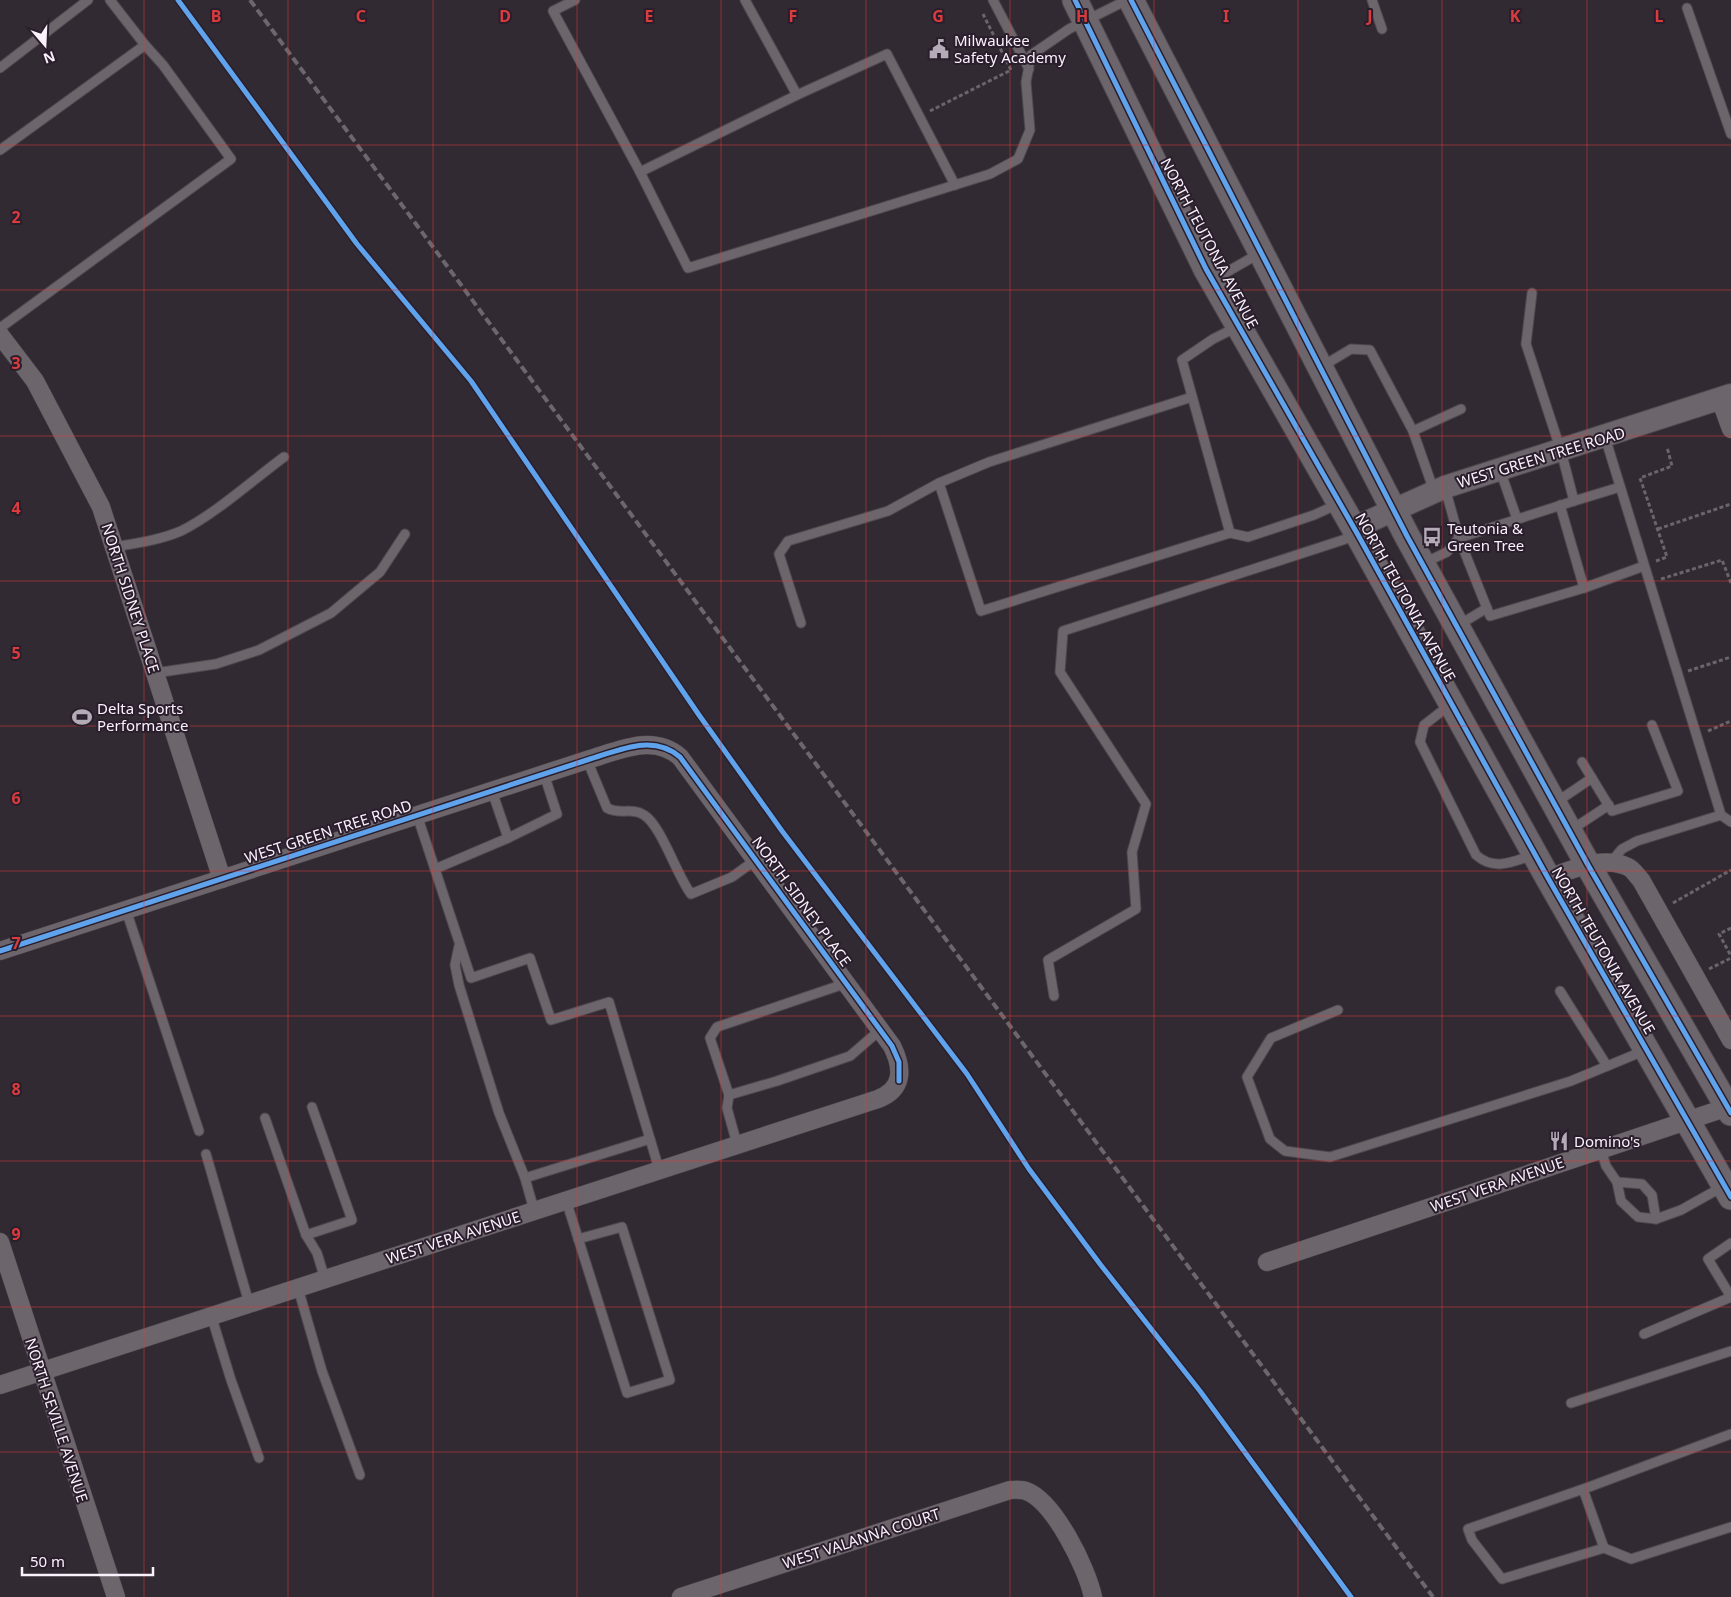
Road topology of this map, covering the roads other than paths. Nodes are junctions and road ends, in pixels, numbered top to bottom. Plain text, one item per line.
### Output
1 (88, 0) edge
2 (110, 0) edge
3 (575, 0) edge
4 (745, 0) edge
5 (993, 0) edge
6 (1129, 0) edge
7 (1372, 0) edge
8 (1687, 8) dead end
9 (1080, 11) edge
10 (1382, 29) dead end
11 (146, 46) junction
12 (0, 68) edge
13 (1029, 69) junction
14 (797, 95) junction
15 (1731, 134) edge
16 (0, 150) edge
17 (640, 172) junction
18 (955, 185) junction
19 (1261, 253) junction
20 (1213, 280) junction
21 (1532, 292) dead end
22 (1239, 326) junction
23 (0, 328) edge
24 (0, 336) edge
25 (1320, 368) junction
26 (1192, 397) junction
27 (1726, 397) edge
28 (1461, 409) dead end
29 (1731, 429) edge
30 (1413, 431) junction
31 (1605, 437) junction
32 (1561, 451) junction
33 (284, 457) dead end
34 (1500, 470) junction
35 (939, 483) junction
36 (1620, 487) junction
37 (1439, 489) junction
38 (1574, 501) junction
39 (1340, 503) junction
40 (1560, 505) junction
41 (1392, 509) junction
42 (1517, 519) junction
43 (1356, 532) junction
44 (1230, 533) junction
45 (406, 534) dead end
46 (1459, 538) junction
47 (114, 547) junction
48 (1422, 564) junction
49 (1644, 566) junction
50 (1584, 588) junction
51 (1487, 608) junction
52 (801, 623) dead end
53 (1456, 626) junction
54 (155, 673) junction
55 (1451, 704) junction
56 (1652, 725) dead end
57 (665, 747) joint
58 (587, 760) junction
59 (1582, 762) dead end
60 (544, 774) junction
61 (1592, 778) junction
62 (492, 791) junction
63 (1554, 803) junction
64 (1609, 805) junction
65 (417, 815) junction
66 (1721, 815) junction
67 (1731, 822) edge
68 (1569, 831) junction
69 (508, 838) junction
70 (1535, 855) junction
71 (757, 859) junction
72 (1599, 864) junction
73 (435, 869) junction
74 (1548, 878) junction
75 (222, 879) junction
76 (126, 910) junction
77 (459, 943) junction
78 (0, 951) edge
79 (847, 983) junction
80 (1560, 991) dead end
81 (1054, 996) dead end
82 (1338, 1010) dead end
83 (880, 1030) junction
84 (1731, 1040) edge
85 (1646, 1050) junction
86 (1607, 1066) junction
87 (899, 1080) joint
88 (729, 1095) junction
89 (312, 1107) dead end
90 (1729, 1110) edge
91 (265, 1118) dead end
92 (1687, 1121) junction
93 (199, 1131) dead end
94 (650, 1139) junction
95 (737, 1144) junction
96 (1601, 1150) junction
97 (206, 1154) dead end
98 (659, 1169) junction
99 (525, 1178) junction
100 (1617, 1182) junction
101 (1728, 1192) edge
102 (566, 1199) junction
103 (534, 1210) junction
104 (1656, 1219) junction
105 (306, 1235) junction
106 (578, 1239) junction
107 (0, 1242) edge
108 (1731, 1243) edge
109 (1267, 1262) dead end
110 (325, 1279) junction
111 (298, 1288) junction
112 (1731, 1297) edge
113 (249, 1303) junction
114 (211, 1316) junction
115 (1644, 1334) dead end
116 (1731, 1350) edge
117 (41, 1372) junction
118 (0, 1385) edge
119 (1571, 1403) dead end
120 (1731, 1434) edge
121 (259, 1458) dead end
122 (360, 1475) dead end
123 (1583, 1489) junction
124 (1731, 1527) edge
125 (1604, 1548) junction
126 (116, 1597) edge
127 (681, 1597) edge
128 (1093, 1597) edge

1 - 12 lane
2 - 11 lane
3 - 17 lane
4 - 14 lane
5 - 13 lane
6 - 9 lane
6 - 19 main road, NORTH TEUTONIA AVENUE
7 - 10 lane
8 - 15 lane
9 - 13 lane
9 - 20 main road, NORTH TEUTONIA AVENUE
11 - 16 lane
11 - 23 lane
13 - 18 lane
14 - 17 lane
14 - 18 lane
17 - 18 lane
19 - 20 lane
19 - 25 main road, NORTH TEUTONIA AVENUE
20 - 22 main road, NORTH TEUTONIA AVENUE
21 - 32 lane
22 - 26 lane
22 - 39 main road, NORTH TEUTONIA AVENUE
24 - 47 street, NORTH SIDNEY PLACE
25 - 30 lane
25 - 41 main road, NORTH TEUTONIA AVENUE
26 - 35 lane
26 - 44 lane
27 - 29 street
27 - 31 street, WEST GREEN TREE ROAD
28 - 30 lane
30 - 37 lane
31 - 32 street, WEST GREEN TREE ROAD
31 - 36 lane
32 - 34 street, WEST GREEN TREE ROAD
32 - 38 lane
33 - 47 lane
34 - 37 street, WEST GREEN TREE ROAD
34 - 42 lane
35 - 44 lane
35 - 52 lane
36 - 38 lane
36 - 49 lane
37 - 41 street, WEST GREEN TREE ROAD
37 - 46 lane
38 - 40 lane
39 - 43 main road, NORTH TEUTONIA AVENUE
39 - 44 lane
40 - 42 lane
40 - 50 lane
41 - 43 street, WEST GREEN TREE ROAD
41 - 48 main road, NORTH TEUTONIA AVENUE
42 - 46 lane
43 - 55 main road, NORTH TEUTONIA AVENUE
43 - 81 lane
45 - 54 lane
46 - 48 lane
46 - 51 lane
47 - 54 street, NORTH SIDNEY PLACE
48 - 53 main road, NORTH TEUTONIA AVENUE
49 - 50 lane
49 - 66 lane
50 - 51 lane
51 - 53 lane
53 - 63 main road, NORTH TEUTONIA AVENUE
54 - 75 street, NORTH SIDNEY PLACE
55 - 70 main road, NORTH TEUTONIA AVENUE
55 - 70 lane
56 - 64 lane
57 - 58 street, WEST GREEN TREE ROAD
57 - 71 street, NORTH SIDNEY PLACE
58 - 60 street, WEST GREEN TREE ROAD
58 - 71 lane
59 - 61 lane
60 - 62 street, WEST GREEN TREE ROAD
60 - 69 lane
61 - 63 lane
61 - 64 lane
62 - 65 street, WEST GREEN TREE ROAD
62 - 69 lane
63 - 68 main road, NORTH TEUTONIA AVENUE
64 - 68 lane
65 - 73 lane
65 - 75 street, WEST GREEN TREE ROAD
66 - 67 lane
66 - 72 lane
68 - 72 main road, NORTH TEUTONIA AVENUE
69 - 73 lane
70 - 74 main road, NORTH TEUTONIA AVENUE
71 - 79 street, NORTH SIDNEY PLACE
72 - 74 street
72 - 84 street
72 - 90 main road, NORTH TEUTONIA AVENUE
73 - 77 lane
74 - 85 main road, NORTH TEUTONIA AVENUE
75 - 76 street, WEST GREEN TREE ROAD
76 - 78 street, WEST GREEN TREE ROAD
76 - 93 lane
77 - 94 lane
77 - 99 lane
79 - 83 street, NORTH SIDNEY PLACE
79 - 88 lane
80 - 86 lane
82 - 86 lane
83 - 87 street, NORTH SIDNEY PLACE
83 - 88 lane
85 - 86 lane
85 - 92 main road, NORTH TEUTONIA AVENUE
87 - 95 street, WEST VERA AVENUE
88 - 95 lane
89 - 105 lane
90 - 92 street, WEST VERA AVENUE
91 - 105 lane
92 - 96 street, WEST VERA AVENUE
92 - 101 main road, NORTH TEUTONIA AVENUE
94 - 98 lane
94 - 99 lane
95 - 98 street, WEST VERA AVENUE
96 - 100 lane
96 - 109 street, WEST VERA AVENUE
97 - 113 lane
98 - 102 street, WEST VERA AVENUE
99 - 103 lane
100 - 104 lane
100 - 104 lane
101 - 104 lane
102 - 103 street, WEST VERA AVENUE
102 - 106 lane
103 - 110 street, WEST VERA AVENUE
105 - 110 lane
106 - 106 lane
107 - 117 street, NORTH SEVILLE AVENUE
108 - 112 lane
110 - 111 street, WEST VERA AVENUE
111 - 113 street, WEST VERA AVENUE
111 - 122 lane
112 - 115 lane
113 - 114 street, WEST VERA AVENUE
114 - 117 street, WEST VERA AVENUE
114 - 121 lane
116 - 119 lane
117 - 118 street, WEST VERA AVENUE
117 - 126 street, NORTH SEVILLE AVENUE
120 - 123 lane
123 - 125 lane
123 - 125 lane
124 - 125 lane
127 - 128 street, WEST VALANNA COURT

